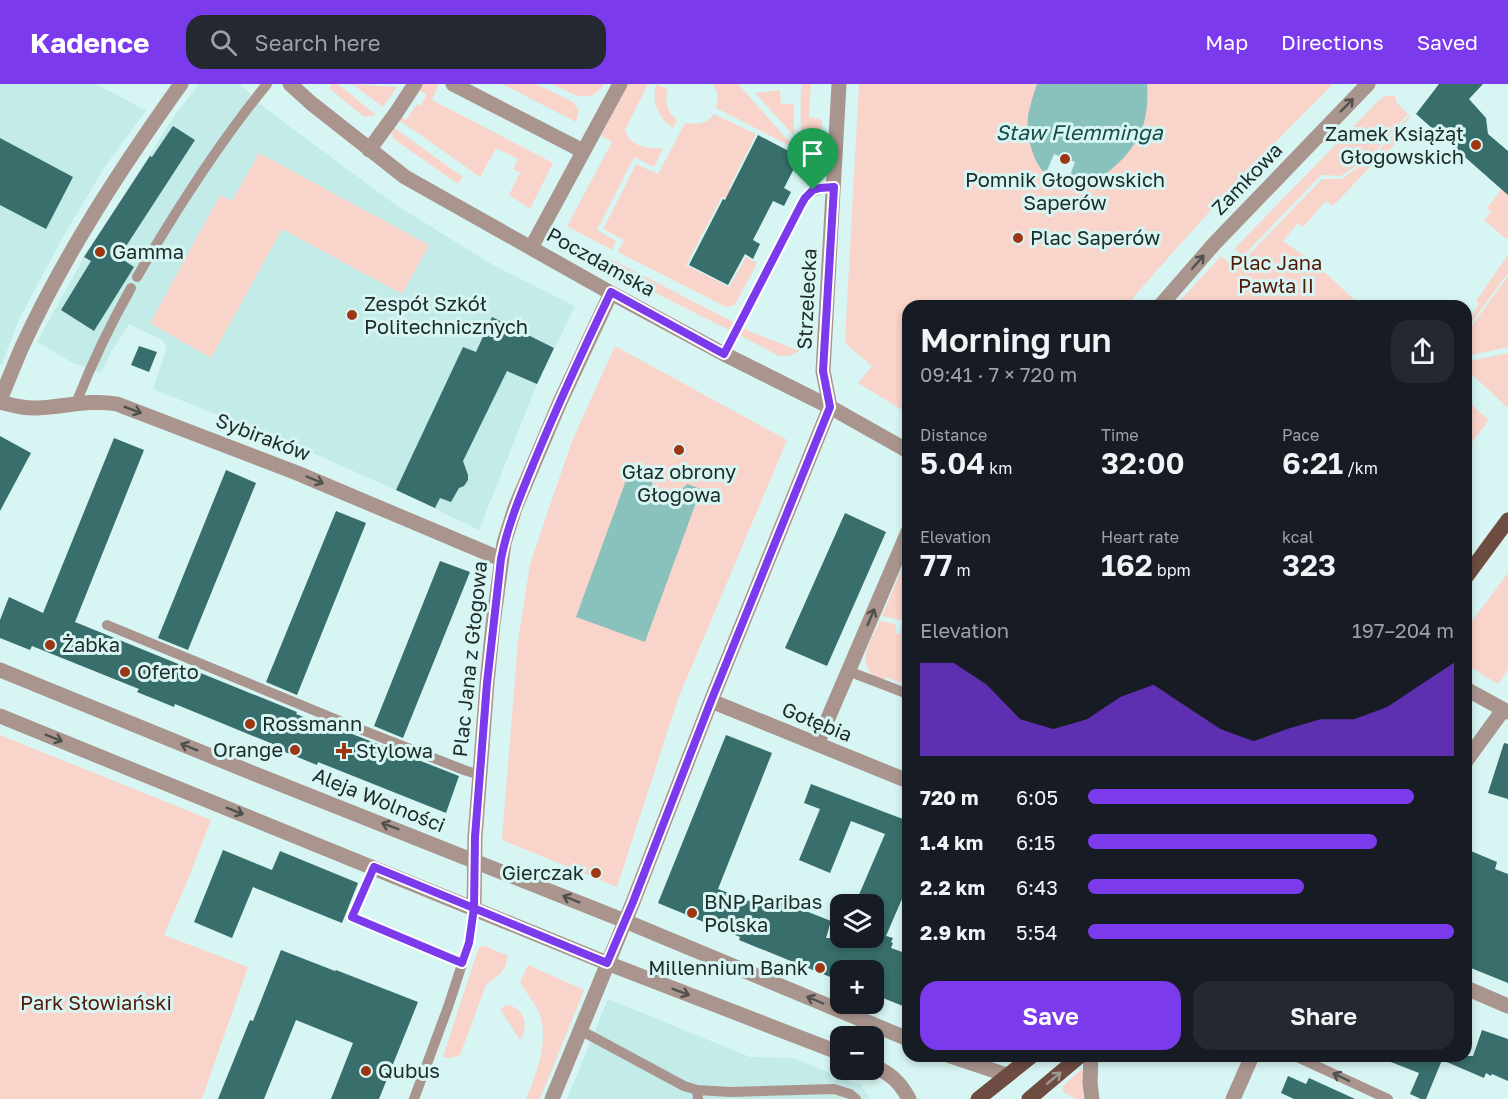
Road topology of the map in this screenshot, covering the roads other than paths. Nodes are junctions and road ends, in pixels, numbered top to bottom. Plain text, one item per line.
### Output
1 (181, 84) edge
2 (267, 84) edge
3 (290, 84) edge
4 (415, 84) edge
5 (453, 84) edge
6 (620, 84) edge
7 (839, 84) edge
8 (1368, 84) edge
9 (369, 150) junction
10 (583, 151) junction
11 (834, 187) junction
12 (531, 248) junction
13 (137, 277) dead end
14 (131, 288) dead end
15 (611, 292) junction
16 (1165, 300) edge
17 (724, 354) junction
18 (0, 401) edge
19 (76, 404) junction
20 (830, 407) junction
21 (902, 449) edge
22 (1508, 520) edge
23 (902, 546) edge
24 (501, 559) junction
25 (1472, 569) edge
26 (107, 625) dead end
27 (0, 670) edge
28 (848, 671) junction
29 (902, 692) edge
30 (1472, 692) edge
31 (711, 701) junction
32 (1506, 709) edge
33 (0, 716) edge
34 (817, 744) junction
35 (1472, 753) edge
36 (480, 775) junction
37 (902, 779) edge
38 (474, 860) junction
39 (374, 867) junction
40 (474, 908) junction
41 (625, 921) junction
42 (462, 963) junction
43 (607, 963) junction
44 (1472, 991) edge
45 (1508, 1006) edge
46 (580, 1030) junction
47 (902, 1036) edge
48 (830, 1049) edge
49 (968, 1062) edge
50 (1024, 1062) edge
51 (1073, 1062) edge
52 (1091, 1062) edge
53 (1249, 1062) edge
54 (1308, 1062) edge
55 (884, 1071) edge
56 (1007, 1075) junction
57 (698, 1095) edge
58 (727, 1096) edge
59 (414, 1099) edge
60 (552, 1099) edge
61 (856, 1099) edge
62 (909, 1099) edge
63 (978, 1099) edge
64 (1029, 1099) edge
65 (1092, 1099) edge
66 (1233, 1099) edge
67 (1388, 1099) edge

1 - 18 street, Sybiraków
2 - 13 lane
3 - 9 street, Poczdamska
4 - 9 street
5 - 10 street
6 - 10 street
7 - 11 street, Strzelecka
16 -> 8 street, Zamkowa
9 - 12 street, Poczdamska
10 - 12 street
11 - 17 lane
11 - 20 street, Strzelecka
12 - 15 street, Poczdamska
14 - 19 lane
15 - 17 street, Poczdamska
15 - 24 street, Plac Jana z Głogowa
17 - 20 street, Poczdamska
18 - 19 street, Sybiraków
19 -> 24 street, Sybiraków
20 - 21 street, Poczdamska
20 - 31 street
22 - 25 main road
28 -> 23 street
24 - 36 street, Plac Jana z Głogowa
26 - 36 lane
38 -> 27 street, Aleja Wolności
28 - 29 lane
28 - 34 street
30 - 32 street
31 - 34 street, Gołębia
31 - 41 street
32 - 35 street
33 -> 39 street
34 - 37 street, Gołębia
36 - 38 street, Plac Jana z Głogowa
38 - 40 street, Plac Jana z Głogowa
41 -> 38 street, Aleja Wolności
39 - 40 street
39 - 42 lane
40 - 42 lane
40 - 43 street
41 - 43 street
47 -> 41 street, Aleja Wolności
42 - 59 lane
43 - 46 street
43 -> 48 street
44 - 45 street
46 - 57 lane
46 - 60 street
49 - 56 street
50 - 56 main road
64 -> 51 main road
52 - 65 street
53 - 66 street
67 -> 54 lane
55 - 62 street
56 - 63 main road
57 - 58 lane
58 - 61 lane

